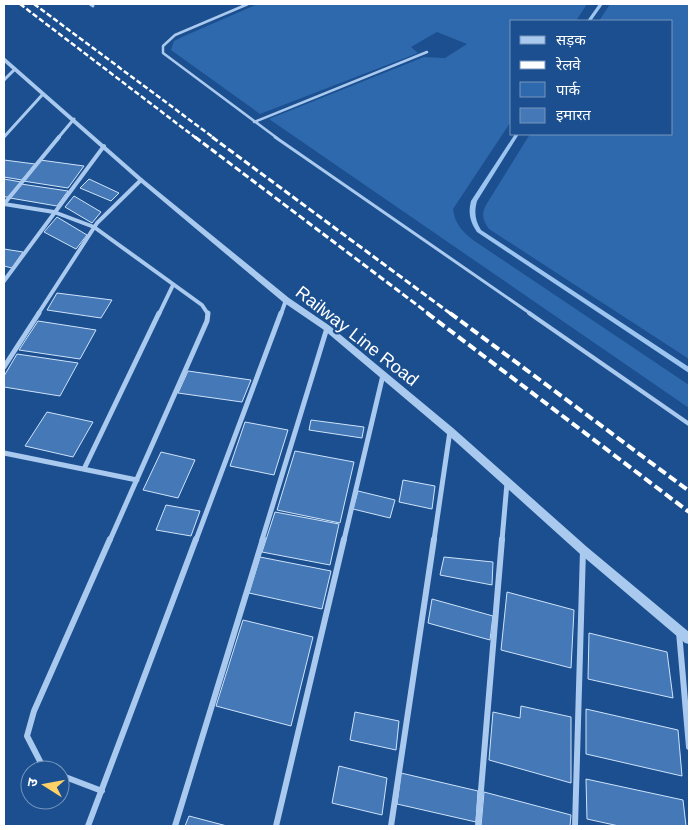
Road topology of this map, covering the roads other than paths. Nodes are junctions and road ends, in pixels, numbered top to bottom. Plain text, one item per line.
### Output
1 (248, 4) edge
2 (427, 52) dead end
3 (4, 59) edge
4 (15, 69) junction
5 (4, 80) edge
6 (43, 94) junction
7 (74, 119) junction
8 (254, 122) junction
9 (4, 137) edge
10 (104, 146) junction
11 (140, 180) junction
12 (4, 204) edge
13 (54, 212) junction
14 (94, 227) junction
15 (4, 281) edge
16 (173, 285) junction
17 (286, 300) junction
18 (327, 328) junction
19 (4, 367) edge
20 (382, 375) junction
21 (689, 424) edge
22 (450, 431) junction
23 (5, 456) edge
24 (84, 469) junction
25 (137, 480) junction
26 (507, 482) junction
27 (583, 550) junction
28 (679, 630) junction
29 (689, 639) edge
30 (689, 746) edge
31 (39, 760) edge
32 (70, 779) edge
33 (102, 791) junction
34 (88, 826) edge
35 (175, 826) edge
36 (276, 826) edge
37 (391, 826) edge
38 (478, 826) edge
39 (575, 826) edge

1 - 8 lane
2 - 8 lane
3 - 4 street, Railway Line Road
4 - 5 street
4 - 6 street, Railway Line Road
6 - 7 street, Railway Line Road
6 - 9 street
7 - 10 street, Railway Line Road
7 - 12 street
8 - 21 lane
10 - 11 street, Railway Line Road
10 - 13 street
11 - 14 street
11 - 17 street, Railway Line Road
12 - 13 street
13 - 14 street
13 - 15 street
14 - 16 street
14 - 19 street
16 - 24 street
16 - 25 street
17 - 18 street, Railway Line Road
17 - 33 street
18 - 20 street, Railway Line Road
18 - 35 street
20 - 22 street, Railway Line Road
20 - 36 street
22 - 26 street, Railway Line Road
22 - 37 street
23 - 24 street
24 - 25 street
25 - 31 street
26 - 27 street, Railway Line Road
26 - 38 street
27 - 28 street, Railway Line Road
27 - 39 street
28 - 29 street, Railway Line Road
28 - 30 street
32 - 33 street
33 - 34 street

